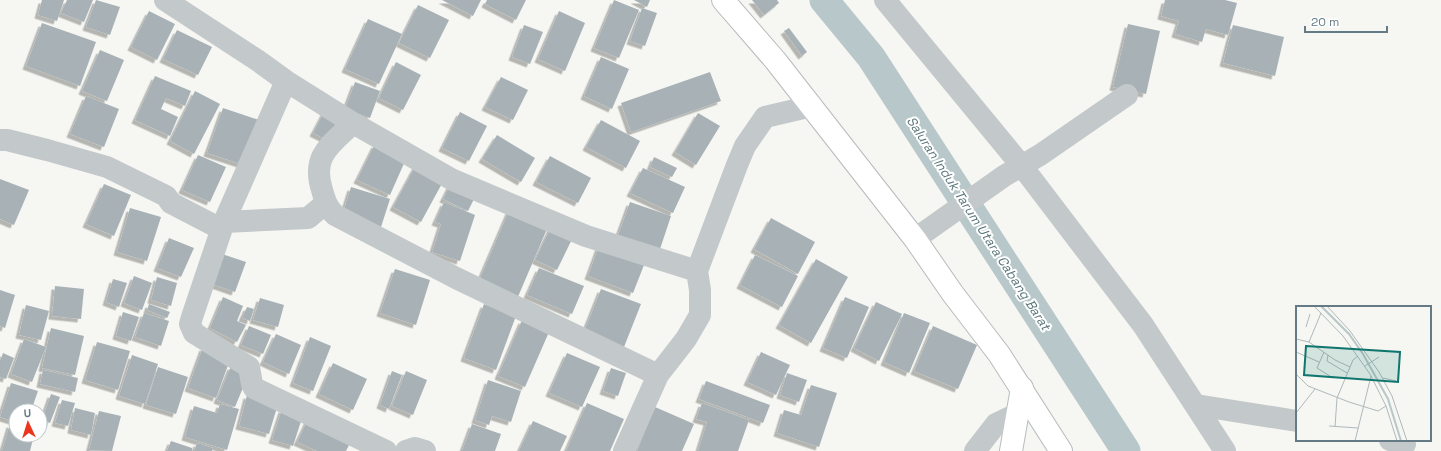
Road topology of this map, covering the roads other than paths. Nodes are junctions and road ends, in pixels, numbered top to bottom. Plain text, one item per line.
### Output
1 (165, 0) edge
2 (723, 0) edge
3 (886, 0) edge
4 (286, 81) junction
5 (1127, 95) dead end
6 (812, 106) junction
7 (354, 123) junction
8 (0, 140) edge
9 (1013, 171) junction
10 (326, 203) junction
11 (223, 225) junction
12 (915, 239) junction
13 (697, 271) junction
14 (658, 375) junction
15 (1022, 388) junction
16 (1196, 405) junction
17 (1017, 414) junction
18 (1296, 421) edge
19 (386, 451) edge
20 (406, 451) edge
21 (425, 451) edge
22 (624, 451) edge
23 (975, 451) edge
24 (1011, 451) edge
25 (1062, 451) edge
26 (1225, 451) edge

1 - 4 street
2 - 6 main road
3 - 9 street
4 - 7 street
4 - 11 street
5 - 9 street
6 - 12 main road
6 - 13 street
7 - 10 street
7 - 13 street
8 - 11 street
9 - 12 street
9 - 16 street
10 - 11 street
10 - 14 street
11 - 19 street
12 - 15 main road
13 - 14 street
14 - 22 street
15 - 17 main road
15 - 25 main road
16 - 18 street
16 - 26 street
17 - 23 street
17 - 24 main road
20 - 21 street

